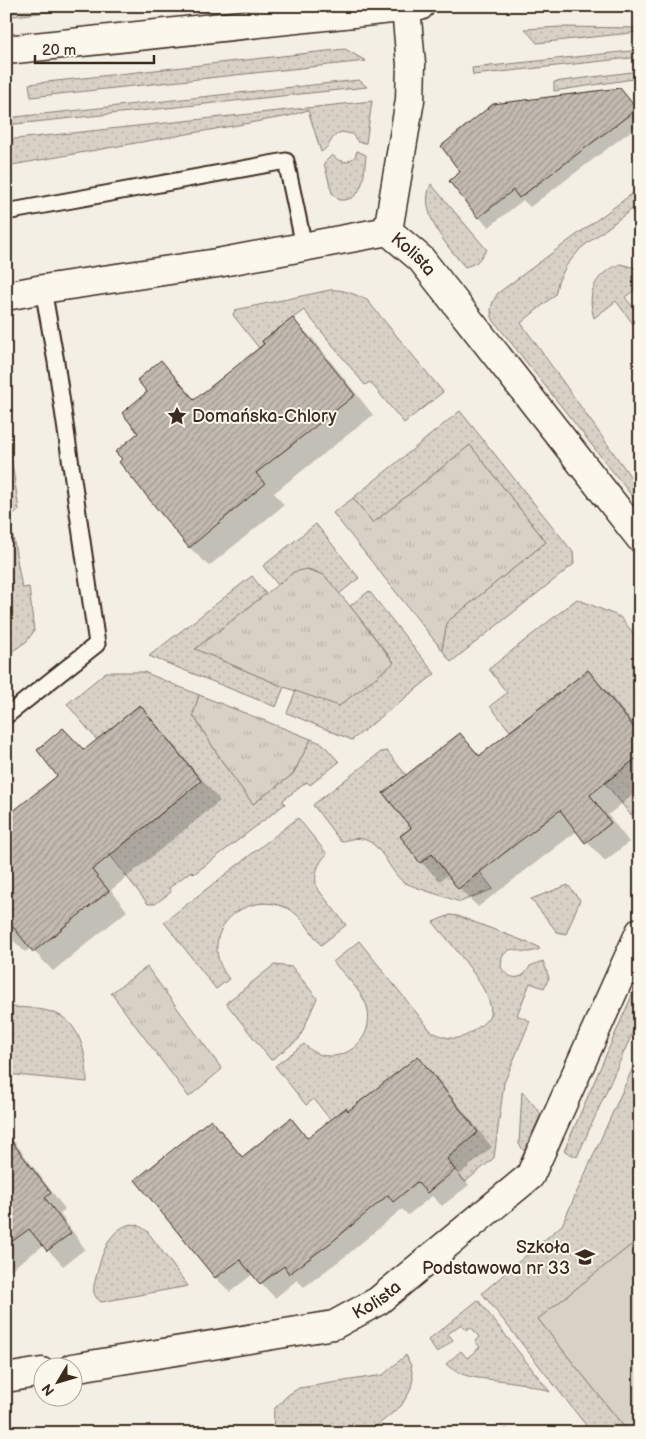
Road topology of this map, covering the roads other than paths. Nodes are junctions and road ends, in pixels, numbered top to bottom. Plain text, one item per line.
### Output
1 (413, 7) edge
2 (6, 50) edge
3 (6, 212) edge
4 (388, 231) junction
5 (304, 246) junction
6 (42, 289) junction
7 (6, 296) edge
8 (640, 538) edge
9 (6, 716) edge
10 (640, 932) edge
11 (82, 1366) edge
12 (32, 1374) edge
13 (6, 1378) edge

1 - 2 street
1 - 4 street
3 - 5 lane
4 - 5 street, Kolista
4 - 8 street, Kolista
5 - 6 street, Kolista
6 - 7 street, Kolista
6 - 9 lane
10 - 11 street, Kolista
12 - 13 street

